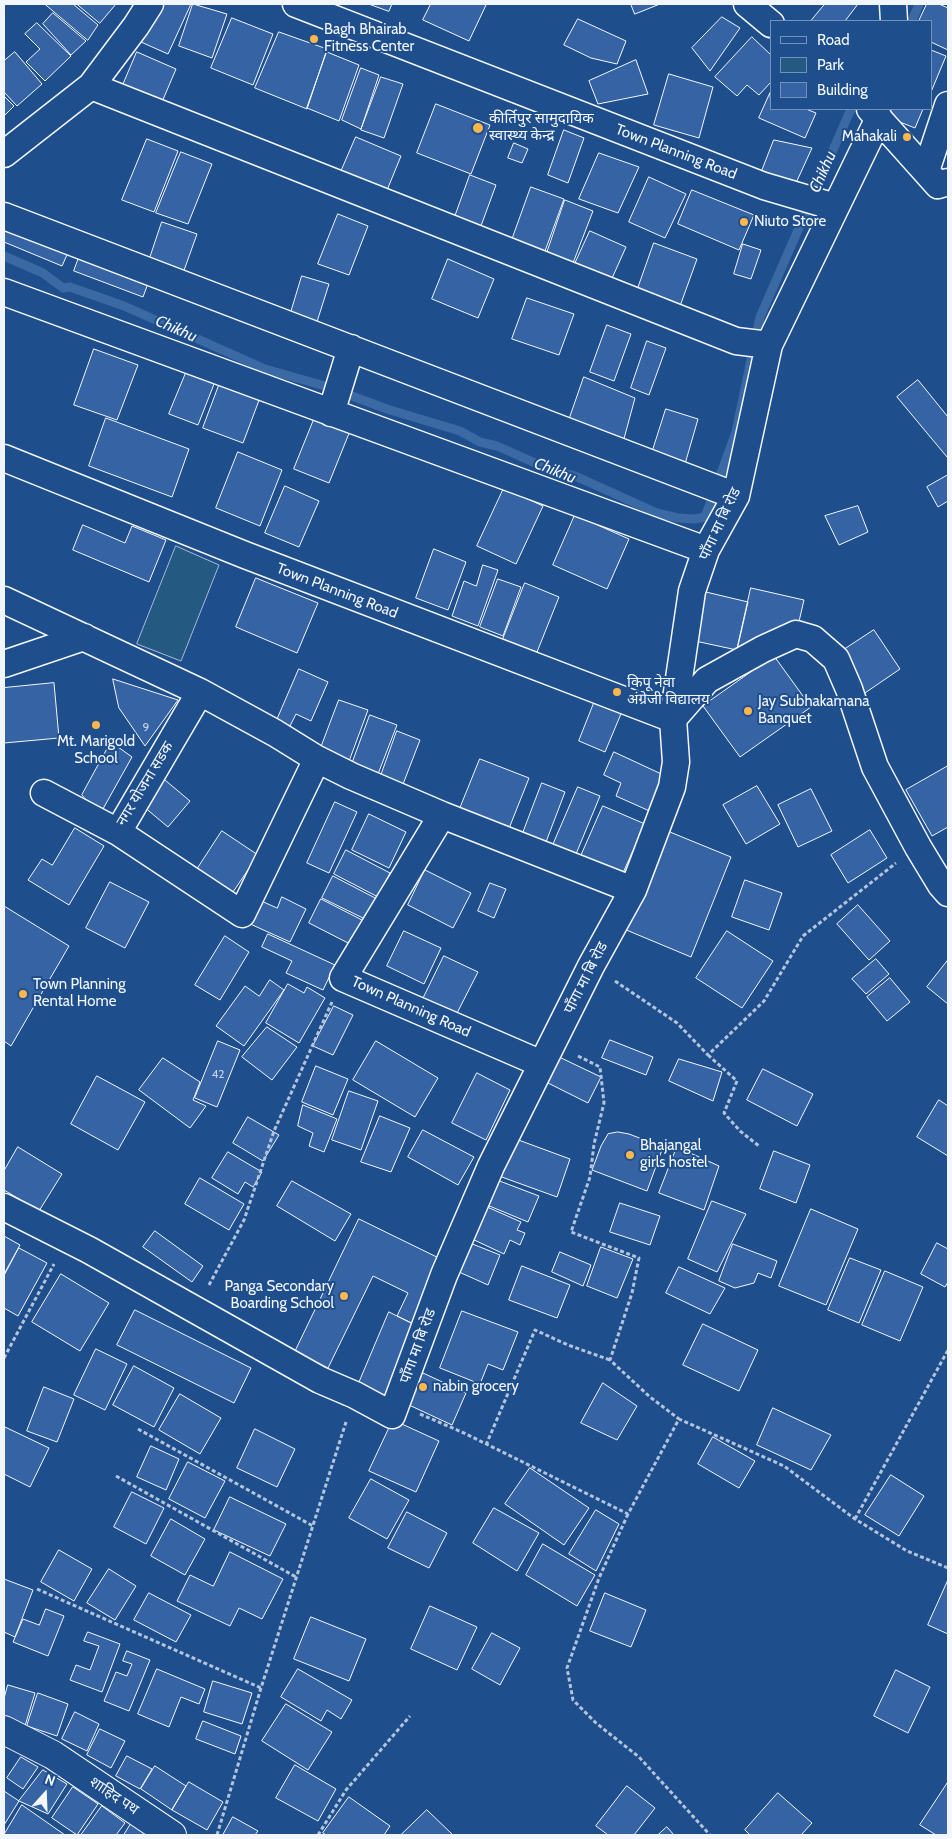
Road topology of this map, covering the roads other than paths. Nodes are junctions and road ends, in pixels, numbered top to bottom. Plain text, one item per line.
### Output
1 (150, 4) edge
2 (296, 4) edge
3 (747, 4) edge
4 (893, 4) edge
5 (894, 20) edge
6 (770, 23) edge
7 (91, 86) junction
8 (948, 105) edge
9 (875, 113) edge
10 (4, 154) edge
11 (937, 176) edge
12 (835, 207) junction
13 (4, 216) edge
14 (4, 292) edge
15 (769, 345) junction
16 (351, 348) junction
17 (331, 413) junction
18 (4, 458) edge
19 (736, 496) junction
20 (706, 550) junction
21 (4, 600) edge
22 (84, 637) junction
23 (4, 664) edge
24 (200, 692) junction
25 (673, 719) junction
26 (318, 759) junction
27 (44, 793) dead end
28 (442, 815) junction
29 (118, 832) junction
30 (633, 890) junction
31 (948, 893) edge
32 (542, 1064) junction
33 (4, 1207) edge
34 (4, 1730) edge
35 (172, 1835) edge

1 - 7 street
2 - 12 street, Town Planning Road
3 - 6 street
4 - 5 street
7 - 10 street
7 - 15 street
8 - 11 street
9 - 11 street
9 - 12 street, पाँगा मा बि रोड
12 - 15 street, पाँगा मा बि रोड
13 - 16 street
14 - 17 street
15 - 19 street, पाँगा मा बि रोड
16 - 17 street
16 - 19 street
17 - 20 street
18 - 25 street, Town Planning Road
19 - 20 street, पाँगा मा बि रोड
20 - 25 street, पाँगा मा बि रोड
21 - 22 street
22 - 23 street
22 - 24 street
24 - 26 street
24 - 29 street, नगर योजना सडक
25 - 30 street, पाँगा मा बि रोड
25 - 31 street
26 - 28 street
26 - 29 street
27 - 29 street, नगर योजना सडक
28 - 30 street
28 - 32 street, Town Planning Road
30 - 32 street, पाँगा मा बि रोड
32 - 33 street, पाँगा मा बि रोड
34 - 35 street, शाहिद पथ

